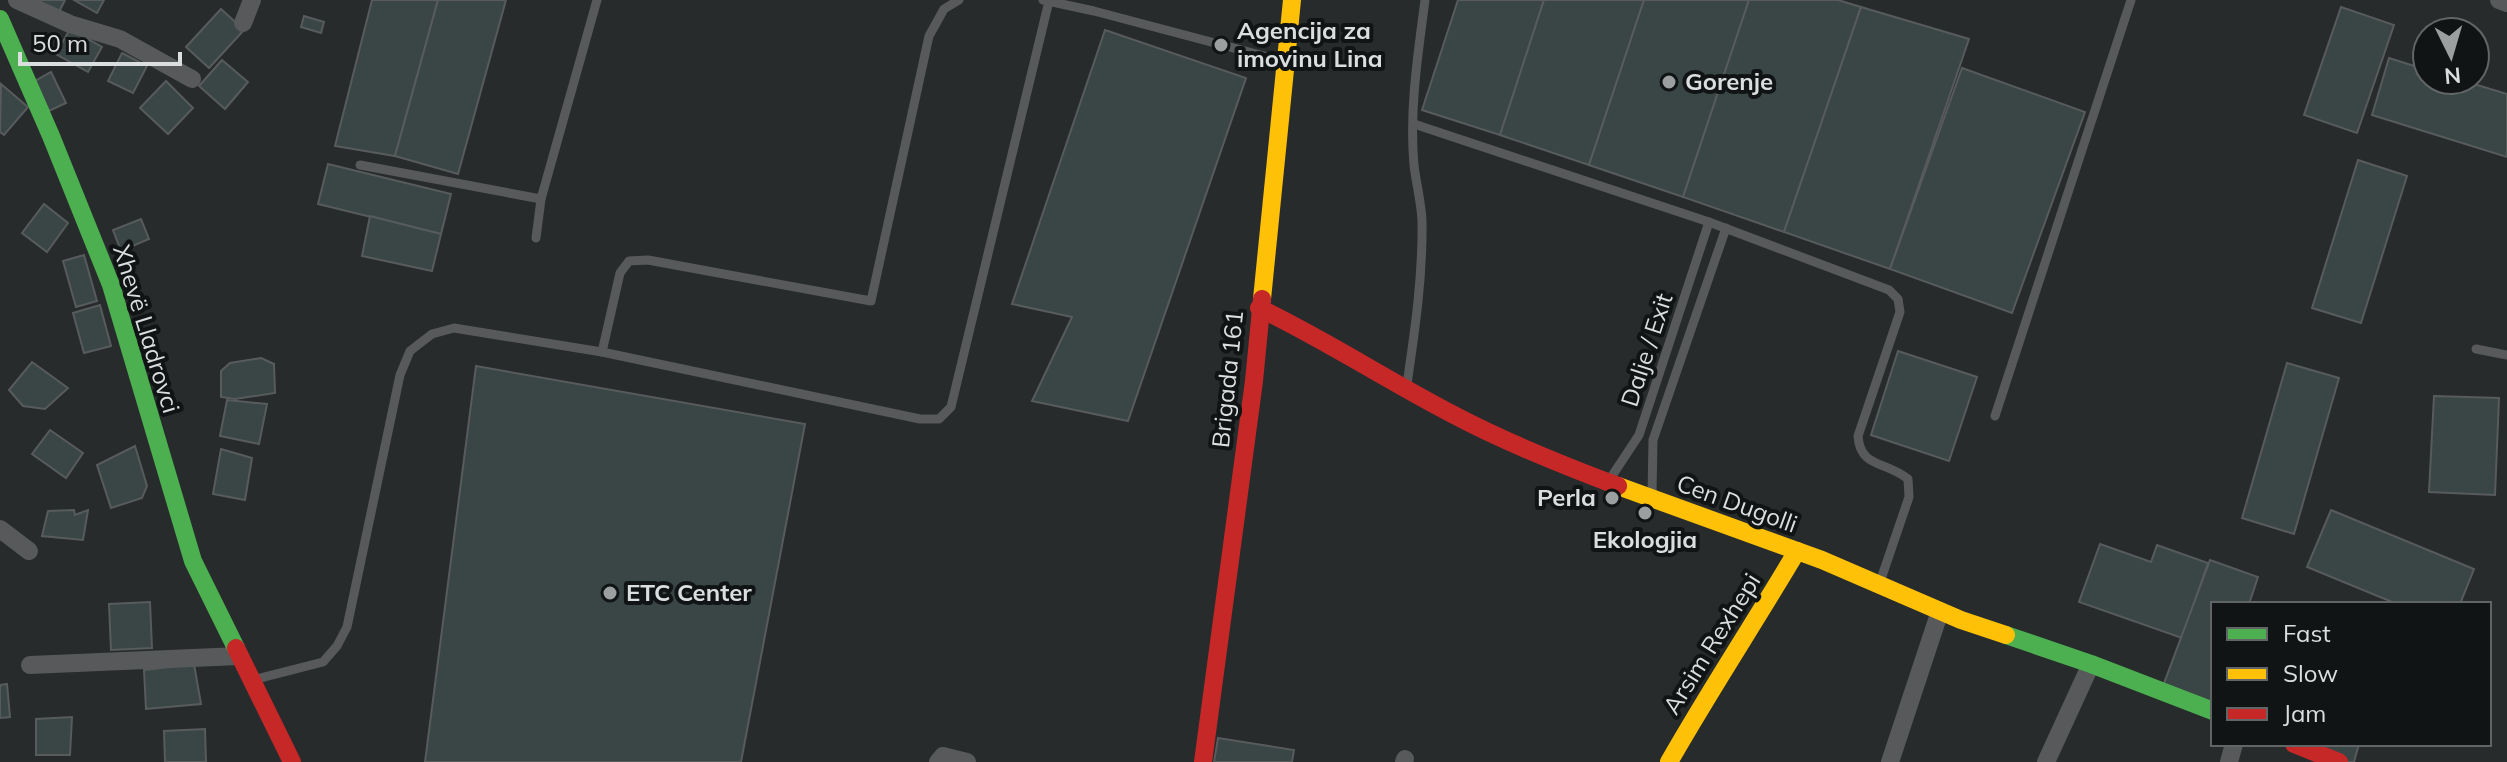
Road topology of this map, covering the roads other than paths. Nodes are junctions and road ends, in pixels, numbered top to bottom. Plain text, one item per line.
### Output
1 (17, 0) edge
2 (252, 0) edge
3 (597, 0) edge
4 (959, 0) edge
5 (1292, 0) edge
6 (1425, 0) edge
7 (2131, 0) edge
8 (2499, 0) edge
9 (1046, 1) edge
10 (2507, 3) edge
11 (0, 19) edge
12 (243, 23) dead end
13 (1285, 62) junction
14 (192, 79) dead end
15 (1414, 124) junction
16 (360, 165) dead end
17 (541, 199) junction
18 (1709, 222) junction
19 (1726, 228) junction
20 (536, 238) dead end
21 (1259, 308) junction
22 (2476, 349) dead end
23 (602, 352) junction
24 (2507, 355) edge
25 (1407, 388) junction
26 (1995, 416) dead end
27 (1607, 483) junction
28 (1652, 498) junction
29 (0, 529) edge
30 (29, 551) dead end
31 (1797, 551) junction
32 (1879, 585) junction
33 (1940, 611) junction
34 (239, 656) junction
35 (2091, 664) junction
36 (30, 665) dead end
37 (251, 680) junction
38 (2211, 710) edge
39 (2299, 746) edge
40 (292, 762) edge
41 (938, 762) edge
42 (967, 762) edge
43 (1203, 762) edge
44 (1669, 762) edge
45 (1890, 762) edge
46 (2046, 762) edge
47 (2339, 762) edge

1 - 14 street
2 - 12 street
3 - 17 lane
4 - 23 lane
5 - 13 street, Brigada 161
6 - 15 lane
7 - 26 lane
8 - 10 street
9 - 13 lane
9 - 23 lane
11 - 34 street, Xhevë Lladrovci
13 - 21 street, Brigada 161
15 - 18 lane
15 - 25 lane
16 - 17 lane
17 - 20 lane
18 - 19 lane
18 - 27 lane, Dalje / Exit
19 - 28 lane
19 - 32 lane
21 - 25 street, Cen Dugolli
21 - 43 street, Brigada 161
22 - 24 lane
23 - 37 lane
25 - 27 street, Cen Dugolli
27 - 28 street, Cen Dugolli
28 - 31 street, Cen Dugolli
29 - 30 street
31 - 32 street, Cen Dugolli
31 - 44 street, Arsim Rexhepi
32 - 33 street, Cen Dugolli
33 - 35 street, Cen Dugolli
33 - 45 street
34 - 36 street
34 - 37 street, Xhevë Lladrovci
35 - 38 street, Cen Dugolli
35 - 46 street
37 - 40 street, Xhevë Lladrovci
39 - 47 street
41 - 42 street

